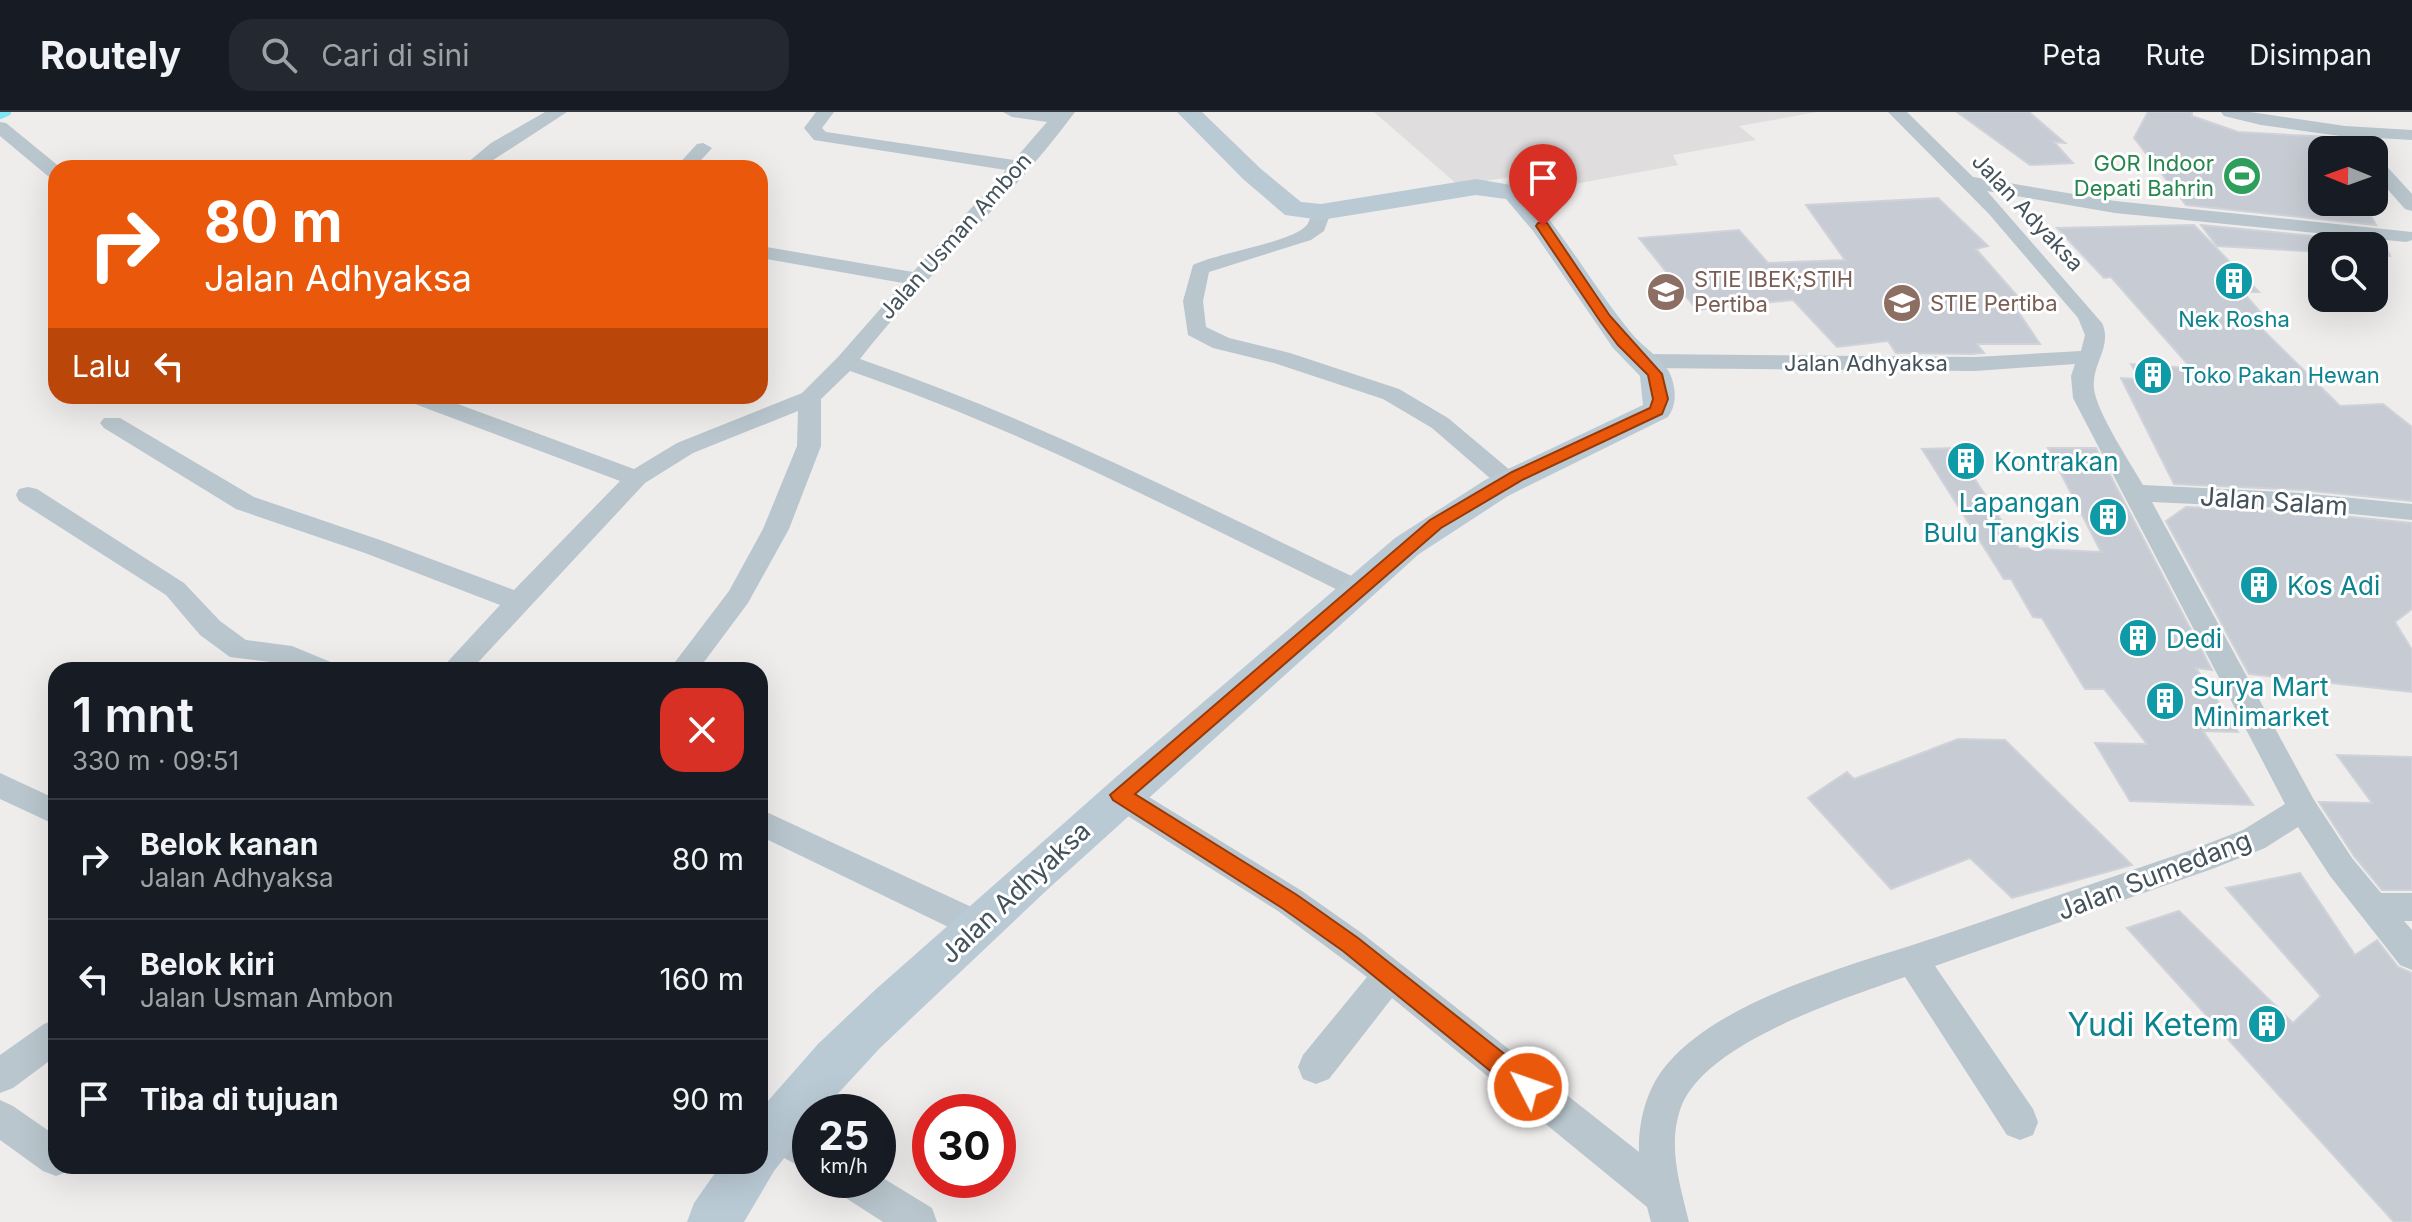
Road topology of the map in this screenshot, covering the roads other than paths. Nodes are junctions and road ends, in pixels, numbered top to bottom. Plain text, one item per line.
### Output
1 (558, 112) edge
2 (825, 112) edge
3 (1012, 112) edge
4 (1189, 112) edge
5 (1897, 112) edge
6 (2230, 112) edge
7 (1063, 116) edge
8 (0, 127) edge
9 (2345, 131) junction
10 (2412, 135) edge
11 (2350, 136) edge
12 (703, 148) dead end
13 (480, 160) edge
14 (692, 160) edge
15 (48, 166) edge
16 (1018, 166) junction
17 (2388, 178) edge
18 (1969, 182) junction
19 (2412, 205) edge
20 (1321, 212) junction
21 (2410, 237) edge
22 (768, 253) edge
23 (918, 279) junction
24 (2086, 357) junction
25 (846, 362) junction
26 (1650, 368) junction
27 (810, 398) junction
28 (436, 404) edge
29 (468, 404) edge
30 (458, 412) junction
31 (112, 423) dead end
32 (636, 478) junction
33 (1508, 481) junction
34 (2136, 493) junction
35 (28, 495) dead end
36 (2412, 512) edge
37 (1357, 589) junction
38 (518, 602) junction
39 (304, 662) edge
40 (462, 662) edge
41 (689, 662) edge
42 (0, 785) edge
43 (1120, 795) junction
44 (48, 809) edge
45 (2303, 809) junction
46 (768, 826) edge
47 (2374, 907) junction
48 (2412, 907) edge
49 (979, 926) junction
50 (2412, 955) edge
51 (1912, 960) junction
52 (1390, 975) junction
53 (48, 1041) edge
54 (1316, 1067) dead end
55 (0, 1076) edge
56 (0, 1118) edge
57 (2020, 1122) dead end
58 (768, 1135) edge
59 (768, 1145) edge
60 (792, 1150) edge
61 (48, 1153) edge
62 (742, 1174) edge
63 (880, 1198) edge
64 (1666, 1208) edge
65 (713, 1222) edge
66 (918, 1222) edge

1 - 13 street
2 - 16 street
3 - 7 street
4 - 20 street
5 - 18 street, Jalan Adyaksa
6 - 9 street
7 - 16 street, Jalan Usman Ambon
8 - 15 street
9 - 10 street
9 - 11 street
12 - 14 street
16 - 23 street, Jalan Usman Ambon
17 - 19 street
18 - 21 street
18 - 24 street, Jalan Adyaksa
20 - 26 street
20 - 33 street
22 - 23 street
23 - 25 street, Jalan Usman Ambon
24 - 26 street, Jalan Adhyaksa
24 - 34 street
25 - 27 street, Jalan Usman Ambon
25 - 37 street
26 - 33 street, Jalan Adhyaksa
27 - 32 street
27 - 41 street
28 - 30 street
29 - 30 street
30 - 32 street
31 - 38 street
32 - 38 street
33 - 37 street, Jalan Adhyaksa
34 - 36 street, Jalan Salam
34 - 45 street
35 - 39 street
37 - 43 street, Jalan Adhyaksa
38 - 40 street
42 - 44 street
43 - 49 street, Jalan Adhyaksa
43 - 52 street
45 - 47 street
45 - 51 street, Jalan Sumedang
46 - 49 street
47 - 48 street
47 - 50 street
49 - 58 street, Jalan Adhyaksa
51 - 57 street
51 - 64 street, Jalan Sumedang
52 - 54 street
52 - 64 street
53 - 55 street
56 - 61 street
59 - 60 street
62 - 65 street, Jalan Adhyaksa
63 - 66 street

